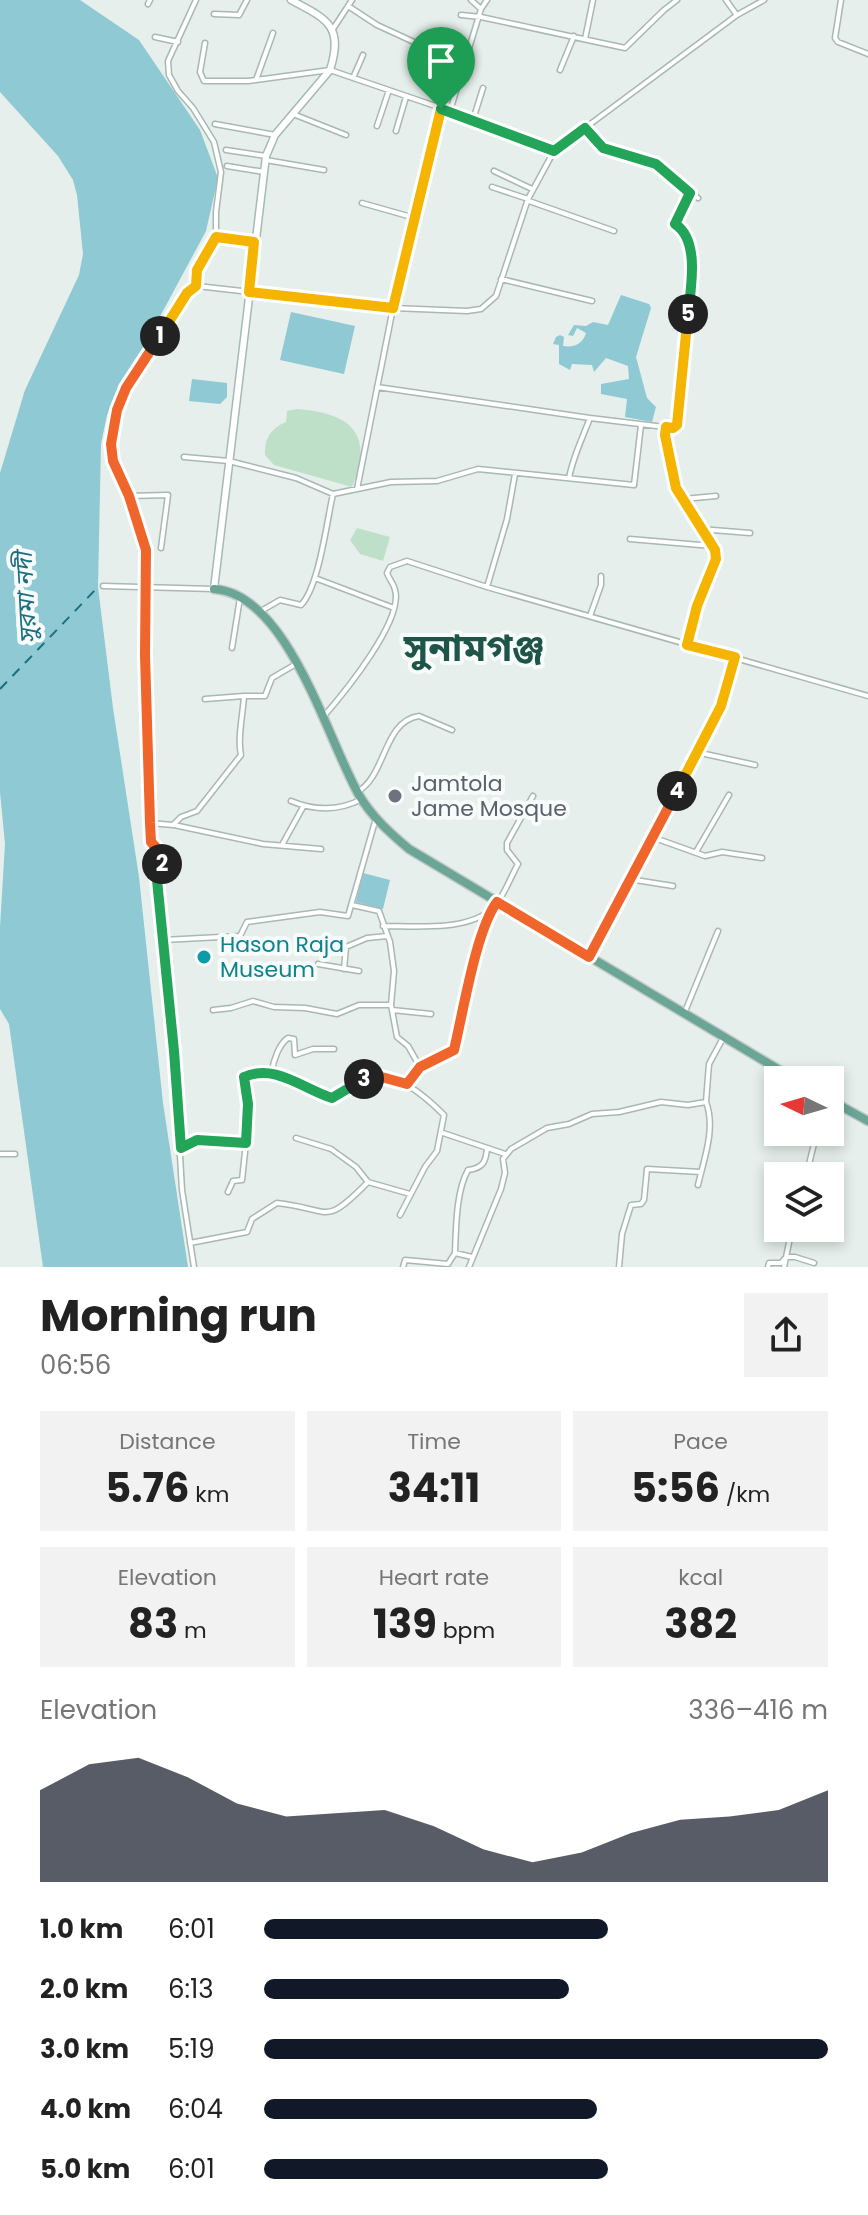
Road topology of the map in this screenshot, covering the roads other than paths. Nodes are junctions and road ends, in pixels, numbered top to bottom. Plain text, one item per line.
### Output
1 (196, 0) edge
2 (247, 0) edge
3 (291, 0) edge
4 (352, 0) edge
5 (471, 0) edge
6 (487, 0) edge
7 (593, 0) edge
8 (677, 0) edge
9 (726, 0) edge
10 (764, 0) edge
11 (841, 0) edge
12 (348, 6) junction
13 (481, 9) junction
14 (214, 14) dead end
15 (461, 15) dead end
16 (737, 15) junction
17 (481, 17) junction
18 (333, 29) junction
19 (273, 33) dead end
20 (574, 36) junction
21 (155, 37) dead end
22 (585, 39) junction
23 (178, 42) junction
24 (205, 43) dead end
25 (868, 54) edge
26 (363, 55) dead end
27 (464, 65) junction
28 (330, 70) junction
29 (560, 70) dead end
30 (353, 78) junction
31 (256, 80) junction
32 (483, 88) dead end
33 (389, 90) junction
34 (406, 97) junction
35 (441, 109) junction
36 (450, 111) junction
37 (293, 114) junction
38 (473, 120) junction
39 (215, 124) dead end
40 (377, 126) dead end
41 (585, 128) junction
42 (396, 131) dead end
43 (275, 135) junction
44 (346, 135) dead end
45 (226, 150) dead end
46 (554, 151) junction
47 (266, 158) junction
48 (227, 166) dead end
49 (324, 170) dead end
50 (494, 171) dead end
51 (264, 172) junction
52 (492, 187) dead end
53 (532, 189) junction
54 (690, 193) junction
55 (698, 198) dead end
56 (528, 200) junction
57 (362, 203) dead end
58 (415, 218) junction
59 (614, 231) dead end
60 (216, 237) junction
61 (254, 242) junction
62 (501, 279) junction
63 (196, 286) junction
64 (249, 292) junction
65 (592, 301) dead end
66 (393, 308) junction
67 (377, 387) junction
68 (590, 418) junction
69 (641, 425) junction
70 (666, 427) junction
71 (184, 457) dead end
72 (229, 461) junction
73 (515, 474) junction
74 (569, 478) junction
75 (357, 489) junction
76 (333, 494) junction
77 (129, 496) junction
78 (716, 496) dead end
79 (683, 499) junction
80 (700, 529) junction
81 (750, 533) dead end
82 (630, 539) dead end
83 (712, 546) junction
84 (161, 548) dead end
85 (601, 576) dead end
86 (315, 578) junction
87 (103, 586) dead end
88 (147, 586) junction
89 (487, 587) junction
90 (214, 589) junction
91 (240, 596) junction
92 (394, 608) junction
93 (261, 611) junction
94 (590, 616) junction
95 (687, 645) junction
96 (232, 648) dead end
97 (735, 657) junction
98 (296, 664) junction
99 (244, 696) junction
100 (868, 696) edge
101 (205, 699) dead end
102 (323, 717) junction
103 (452, 730) dead end
104 (696, 752) junction
105 (755, 765) dead end
106 (729, 795) dead end
107 (359, 796) junction
108 (533, 796) dead end
109 (291, 801) dead end
110 (303, 807) junction
111 (376, 818) junction
112 (150, 823) junction
113 (173, 825) junction
114 (652, 837) junction
115 (282, 845) junction
116 (321, 849) dead end
117 (696, 853) junction
118 (762, 858) dead end
119 (629, 879) junction
120 (673, 886) dead end
121 (497, 902) junction
122 (352, 905) junction
123 (489, 912) junction
124 (383, 926) junction
125 (718, 931) dead end
126 (387, 936) junction
127 (163, 940) junction
128 (589, 957) junction
129 (318, 964) dead end
130 (344, 969) junction
131 (359, 971) dead end
132 (391, 1008) junction
133 (213, 1010) dead end
134 (431, 1014) dead end
135 (684, 1014) junction
136 (724, 1036) junction
137 (334, 1049) dead end
138 (773, 1066) edge
139 (420, 1067) junction
140 (272, 1072) junction
141 (407, 1084) junction
142 (706, 1102) junction
143 (844, 1108) edge
144 (868, 1121) edge
145 (442, 1133) junction
146 (296, 1138) dead end
147 (246, 1143) junction
148 (181, 1148) junction
149 (487, 1148) junction
150 (0, 1154) edge
151 (15, 1154) dead end
152 (505, 1154) junction
153 (701, 1172) junction
154 (368, 1182) junction
155 (698, 1185) dead end
156 (228, 1192) dead end
157 (410, 1194) junction
158 (400, 1215) dead end
159 (789, 1242) edge
160 (190, 1243) junction
161 (455, 1253) junction
162 (472, 1257) junction
163 (786, 1257) junction
164 (814, 1263) dead end
165 (194, 1267) edge
166 (403, 1267) edge
167 (469, 1267) edge
168 (619, 1267) edge
169 (768, 1267) edge
170 (784, 1267) edge

1 - 23 street
2 - 14 street
3 - 18 main road
4 - 12 street
5 - 13 street
6 - 13 street
7 - 22 street
8 - 22 street
9 - 16 street
10 - 16 street
11 - 25 street
12 - 18 street
12 - 27 street
13 - 17 street
15 - 17 street
16 - 41 street
17 - 20 street
17 - 27 street
18 - 28 main road
19 - 31 street
20 - 22 street
20 - 29 street
21 - 23 street
23 - 60 street
24 - 31 street
26 - 30 street
27 - 36 street
28 - 30 street
28 - 31 street
28 - 37 main road
30 - 33 street
32 - 38 street
33 - 34 street
33 - 40 street
34 - 35 street
34 - 42 street
35 - 36 street
35 - 58 street
36 - 38 street
37 - 43 main road
37 - 44 street
38 - 46 street
39 - 43 street
41 - 46 street
41 - 54 street
43 - 47 main road
45 - 47 street
46 - 53 street
47 - 49 street
47 - 51 main road
48 - 51 street
50 - 53 street
51 - 61 main road
52 - 56 street
53 - 56 street
54 - 55 street
54 - 70 street
56 - 59 street
56 - 62 street
57 - 58 street
58 - 66 street
60 - 61 street
60 - 63 street
61 - 64 main road
62 - 65 street
62 - 66 street
63 - 64 street
63 - 77 street
64 - 66 street
64 - 72 main road
66 - 67 street
67 - 68 street
67 - 75 street
68 - 69 street
68 - 74 street
69 - 70 street
69 - 74 street
70 - 79 street
71 - 72 street
72 - 76 street
72 - 90 main road
73 - 74 street
73 - 75 street
73 - 89 street
75 - 76 street
76 - 86 street
77 - 84 street
77 - 88 street
78 - 79 street
79 - 80 street
80 - 81 street
80 - 83 street
82 - 83 street
83 - 95 street
85 - 94 street
86 - 92 street
86 - 93 street
87 - 88 street
88 - 90 street
88 - 112 street
89 - 92 street
89 - 94 street
90 - 91 main road
91 - 93 main road
91 - 96 street
92 - 102 street
93 - 98 main road
94 - 95 street
95 - 97 street
97 - 100 street
97 - 104 street
98 - 99 street
98 - 102 main road
99 - 101 street
99 - 113 street
102 - 107 main road
103 - 107 street
104 - 105 street
104 - 114 street
106 - 117 street
107 - 110 street
107 - 111 main road
108 - 121 street
109 - 110 street
110 - 115 street
111 - 121 main road
111 - 122 street
112 - 113 street
112 - 127 street
113 - 115 street
114 - 117 street
114 - 119 street
115 - 116 street
117 - 118 street
119 - 120 street
119 - 128 street
121 - 123 street
121 - 128 main road
122 - 124 street
122 - 127 street
123 - 124 street
123 - 139 street
124 - 126 street
125 - 135 street
126 - 130 street
126 - 132 street
127 - 148 street
128 - 135 main road
129 - 130 street
130 - 131 street
132 - 133 street
132 - 134 street
132 - 139 street
135 - 136 main road
136 - 138 main road
136 - 142 street
137 - 140 street
139 - 141 street
140 - 141 street
140 - 147 street
141 - 145 street
142 - 152 street
142 - 153 street
143 - 144 main road
145 - 149 street
145 - 157 street
146 - 154 street
147 - 148 street
147 - 156 street
148 - 160 street
149 - 152 street
149 - 161 street
150 - 151 street
152 - 162 street
153 - 155 street
153 - 168 street
154 - 157 street
154 - 160 street
157 - 158 street
159 - 163 street
160 - 165 street
161 - 162 street
161 - 166 street
162 - 167 street
163 - 164 street
163 - 169 street
163 - 170 street

